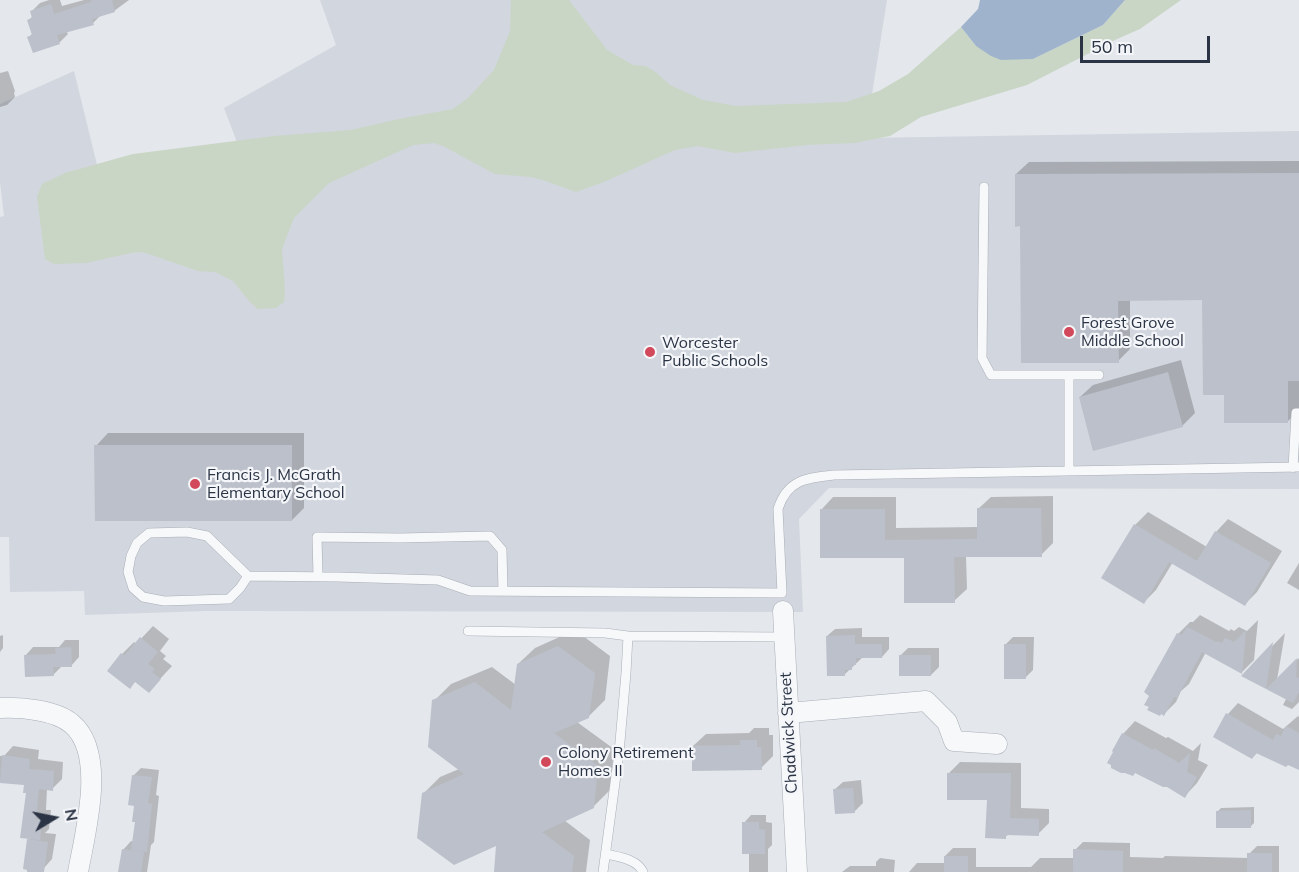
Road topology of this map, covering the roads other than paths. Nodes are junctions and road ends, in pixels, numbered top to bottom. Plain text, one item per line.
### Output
1 (984, 188) dead end
2 (1068, 375) junction
3 (1099, 375) dead end
4 (1299, 413) edge
5 (1296, 467) edge
6 (1069, 471) junction
7 (248, 576) junction
8 (318, 576) junction
9 (503, 591) junction
10 (783, 602) junction
11 (468, 631) dead end
12 (628, 636) junction
13 (784, 637) junction
14 (0, 708) edge
15 (788, 713) junction
16 (998, 744) dead end
17 (606, 854) junction
18 (78, 872) edge
19 (603, 872) edge
20 (643, 872) edge
21 (797, 872) edge

1 - 2 lane
2 - 3 lane
2 - 6 lane
4 - 5 lane
5 - 6 lane
6 - 10 lane
7 - 7 lane
7 - 8 lane
8 - 9 lane
8 - 9 lane
9 - 10 lane
10 - 13 street, Chadwick Street
11 - 12 lane
12 - 13 lane
12 - 17 lane
13 - 15 street, Chadwick Street
14 - 18 street
15 - 16 street
15 - 21 street, Chadwick Street
17 - 19 lane
17 - 20 lane

